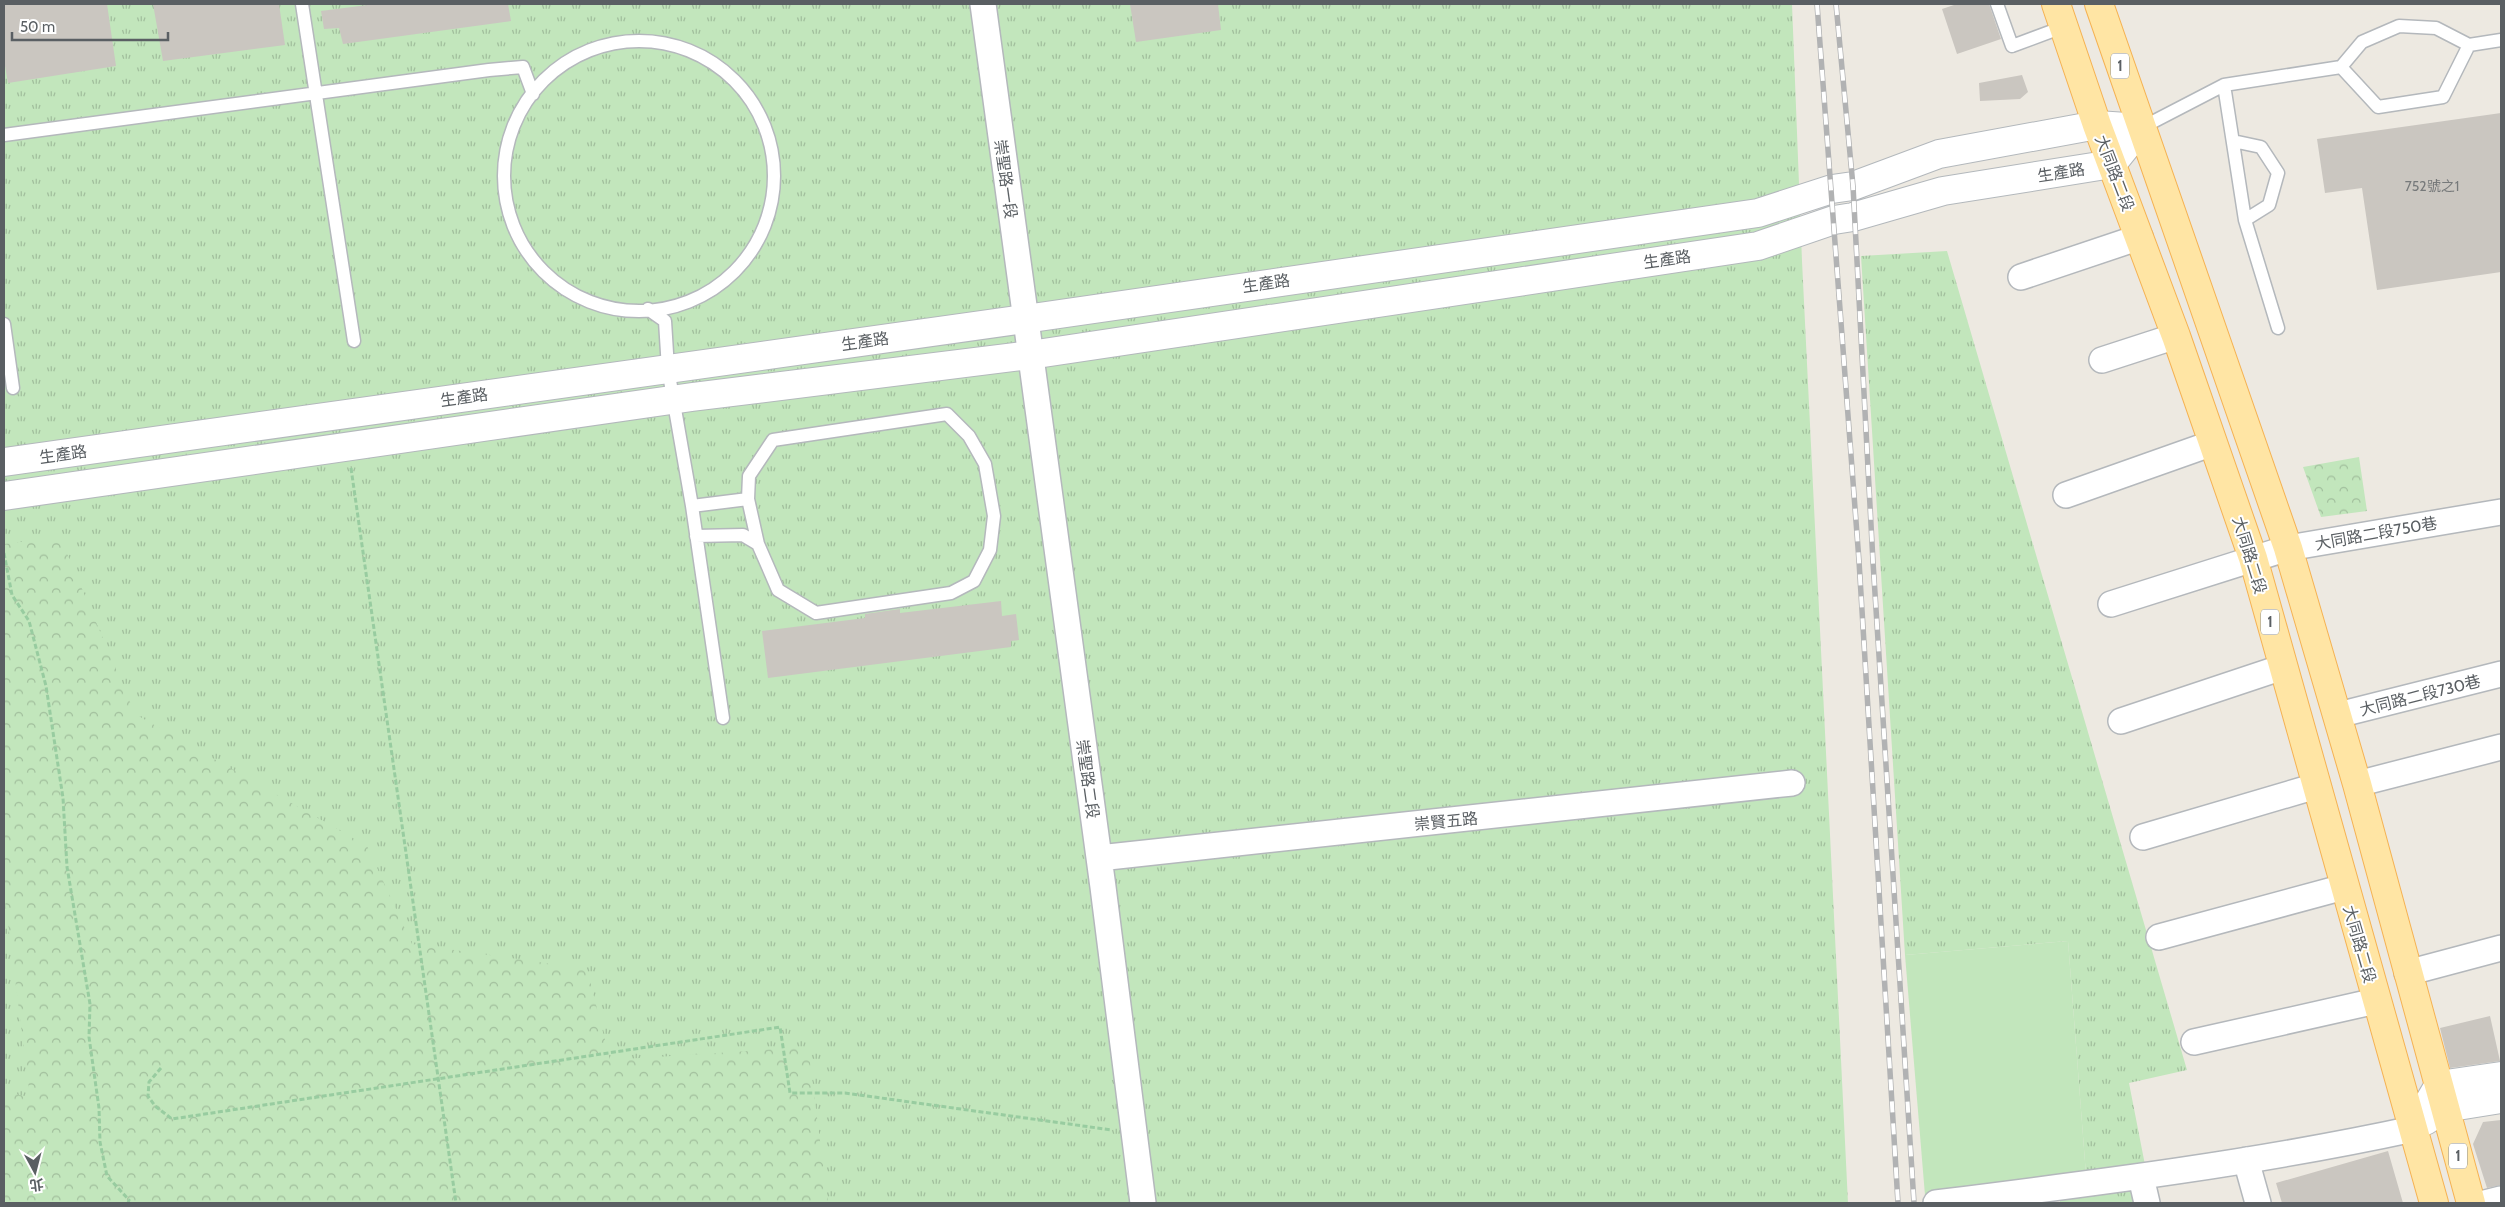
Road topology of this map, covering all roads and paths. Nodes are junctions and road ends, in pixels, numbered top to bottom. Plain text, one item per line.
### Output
1 (302, 4) edge
2 (983, 4) edge
3 (1998, 4) edge
4 (2099, 4) edge
5 (2060, 15) edge
6 (2501, 40) edge
7 (2469, 45) junction
8 (2341, 67) junction
9 (2224, 85) junction
10 (315, 93) junction
11 (534, 94) junction
12 (2097, 125) junction
13 (2141, 128) junction
14 (4, 135) edge
15 (2233, 141) junction
16 (2112, 164) junction
17 (2245, 220) junction
18 (2140, 237) junction
19 (2021, 277) dead end
20 (648, 310) junction
21 (1024, 319) junction
22 (4, 324) edge
23 (2278, 328) dead end
24 (2176, 336) junction
25 (354, 341) dead end
26 (1030, 354) junction
27 (2102, 360) dead end
28 (668, 369) junction
29 (13, 388) dead end
30 (674, 400) junction
31 (2212, 443) junction
32 (348, 446) junction
33 (4, 462) edge
34 (2066, 495) dead end
35 (4, 496) edge
36 (748, 498) junction
37 (692, 506) junction
38 (2501, 512) edge
39 (696, 536) junction
40 (758, 544) junction
41 (2288, 548) junction
42 (4, 553) edge
43 (2253, 558) junction
44 (2111, 604) dead end
45 (2283, 667) junction
46 (2501, 674) edge
47 (2338, 715) junction
48 (723, 718) dead end
49 (2121, 721) dead end
50 (2501, 747) edge
51 (1792, 783) dead end
52 (2357, 784) junction
53 (2316, 786) junction
54 (2143, 837) dead end
55 (1099, 858) junction
56 (2344, 887) junction
57 (2159, 936) dead end
58 (2501, 948) edge
59 (2407, 973) junction
60 (2376, 1002) junction
61 (2194, 1042) dead end
62 (161, 1068) dead end
63 (2501, 1076) edge
64 (438, 1079) junction
65 (2442, 1097) junction
66 (2501, 1100) edge
67 (2413, 1129) junction
68 (1134, 1133) junction
69 (2246, 1160) junction
70 (2140, 1177) junction
71 (2016, 1198) edge
72 (2501, 1199) edge
73 (128, 1203) edge
74 (456, 1203) edge
75 (1143, 1203) edge
76 (1936, 1203) edge
77 (2147, 1203) edge
78 (2258, 1203) edge
79 (2434, 1203) edge
80 (2471, 1203) edge
81 (2485, 1203) edge

1 - 10 lane
2 - 21 street, 崇聖路一段
3 - 5 lane
4 - 13 main road, 1
5 - 12 main road, 大同路二段 / 1
6 - 7 lane
7 - 8 lane
7 - 8 lane
8 - 9 lane
9 - 13 lane
9 - 15 lane
10 - 11 lane
10 - 14 lane
10 - 25 lane
11 - 20 lane
11 - 20 lane
12 - 13 street, 生產路
12 - 16 main road, 大同路二段 / 1
12 - 21 street, 生產路
13 - 16 street
13 - 41 main road, 1
15 - 17 lane
15 - 17 lane
16 - 18 main road, 大同路二段 / 1
16 - 26 street, 生產路
17 - 23 lane
18 - 19 street
18 - 24 main road, 大同路二段 / 1
20 - 28 lane
21 - 26 street, 崇聖路一段
21 - 28 street, 生產路
22 - 29 lane
24 - 27 street
24 - 31 main road, 大同路二段 / 1
26 - 30 street, 生產路
26 - 55 street, 崇聖路二段
28 - 30 lane
28 - 33 street, 生產路
30 - 32 street, 生產路
30 - 37 lane
31 - 34 street
31 - 43 main road, 大同路二段 / 1
32 - 35 street, 生產路
32 - 64 path
36 - 37 lane
36 - 40 lane
36 - 40 lane
37 - 39 lane
38 - 41 street, 大同路二段750巷
39 - 40 lane
39 - 48 lane
41 - 43 street, 大同路二段750巷
41 - 47 main road, 1
42 - 73 path
43 - 44 street, 大同路二段750巷
43 - 45 main road, 大同路二段 / 1
45 - 49 street
45 - 53 main road, 大同路二段 / 1
46 - 47 street, 大同路二段730巷
47 - 52 main road, 1
50 - 52 street
51 - 55 street, 崇賢五路
52 - 59 main road, 1
53 - 54 street
53 - 56 main road, 大同路二段 / 1
55 - 68 street, 崇聖路二段
56 - 57 street
56 - 60 main road, 大同路二段 / 1
58 - 59 street
59 - 65 main road, 1
60 - 61 street
60 - 67 main road, 大同路二段 / 1
62 - 64 path
63 - 65 street
64 - 68 path
64 - 74 path
65 - 66 street
65 - 67 street
65 - 80 main road, 1
67 - 69 street
67 - 79 main road, 大同路二段 / 1
68 - 75 street, 崇聖路二段
69 - 70 street
69 - 78 street
70 - 71 street
70 - 77 street
71 - 76 street
72 - 81 street

